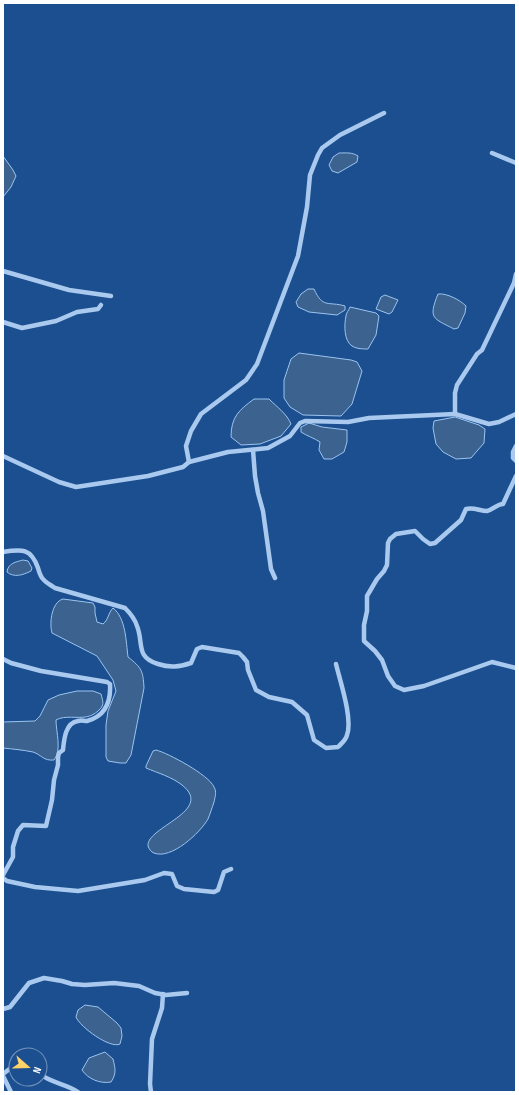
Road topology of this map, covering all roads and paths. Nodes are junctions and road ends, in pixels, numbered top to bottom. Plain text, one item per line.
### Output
1 (384, 113) dead end
2 (492, 154) dead end
3 (516, 163) edge
4 (3, 271) edge
5 (516, 274) edge
6 (111, 296) dead end
7 (101, 305) dead end
8 (3, 322) edge
9 (455, 414) junction
10 (516, 414) edge
11 (516, 446) edge
12 (253, 450) junction
13 (3, 456) edge
14 (516, 461) edge
15 (189, 462) junction
16 (516, 476) edge
17 (3, 552) edge
18 (275, 578) dead end
19 (3, 659) edge
20 (336, 664) dead end
21 (516, 668) edge
22 (230, 869) dead end
23 (3, 876) edge
24 (187, 993) dead end
25 (163, 994) junction
26 (3, 1009) edge
27 (3, 1075) edge
28 (48, 1078) edge
29 (12, 1092) edge
30 (78, 1092) edge
31 (151, 1092) edge

1 - 15 street
2 - 3 street
4 - 6 street
5 - 9 street
7 - 8 street
9 - 10 street
9 - 12 street
11 - 14 street
12 - 15 street
12 - 18 street
13 - 15 street
16 - 21 street
17 - 20 street
19 - 23 street
22 - 23 street
24 - 25 street
25 - 26 street
25 - 31 street
27 - 29 street
28 - 30 street

